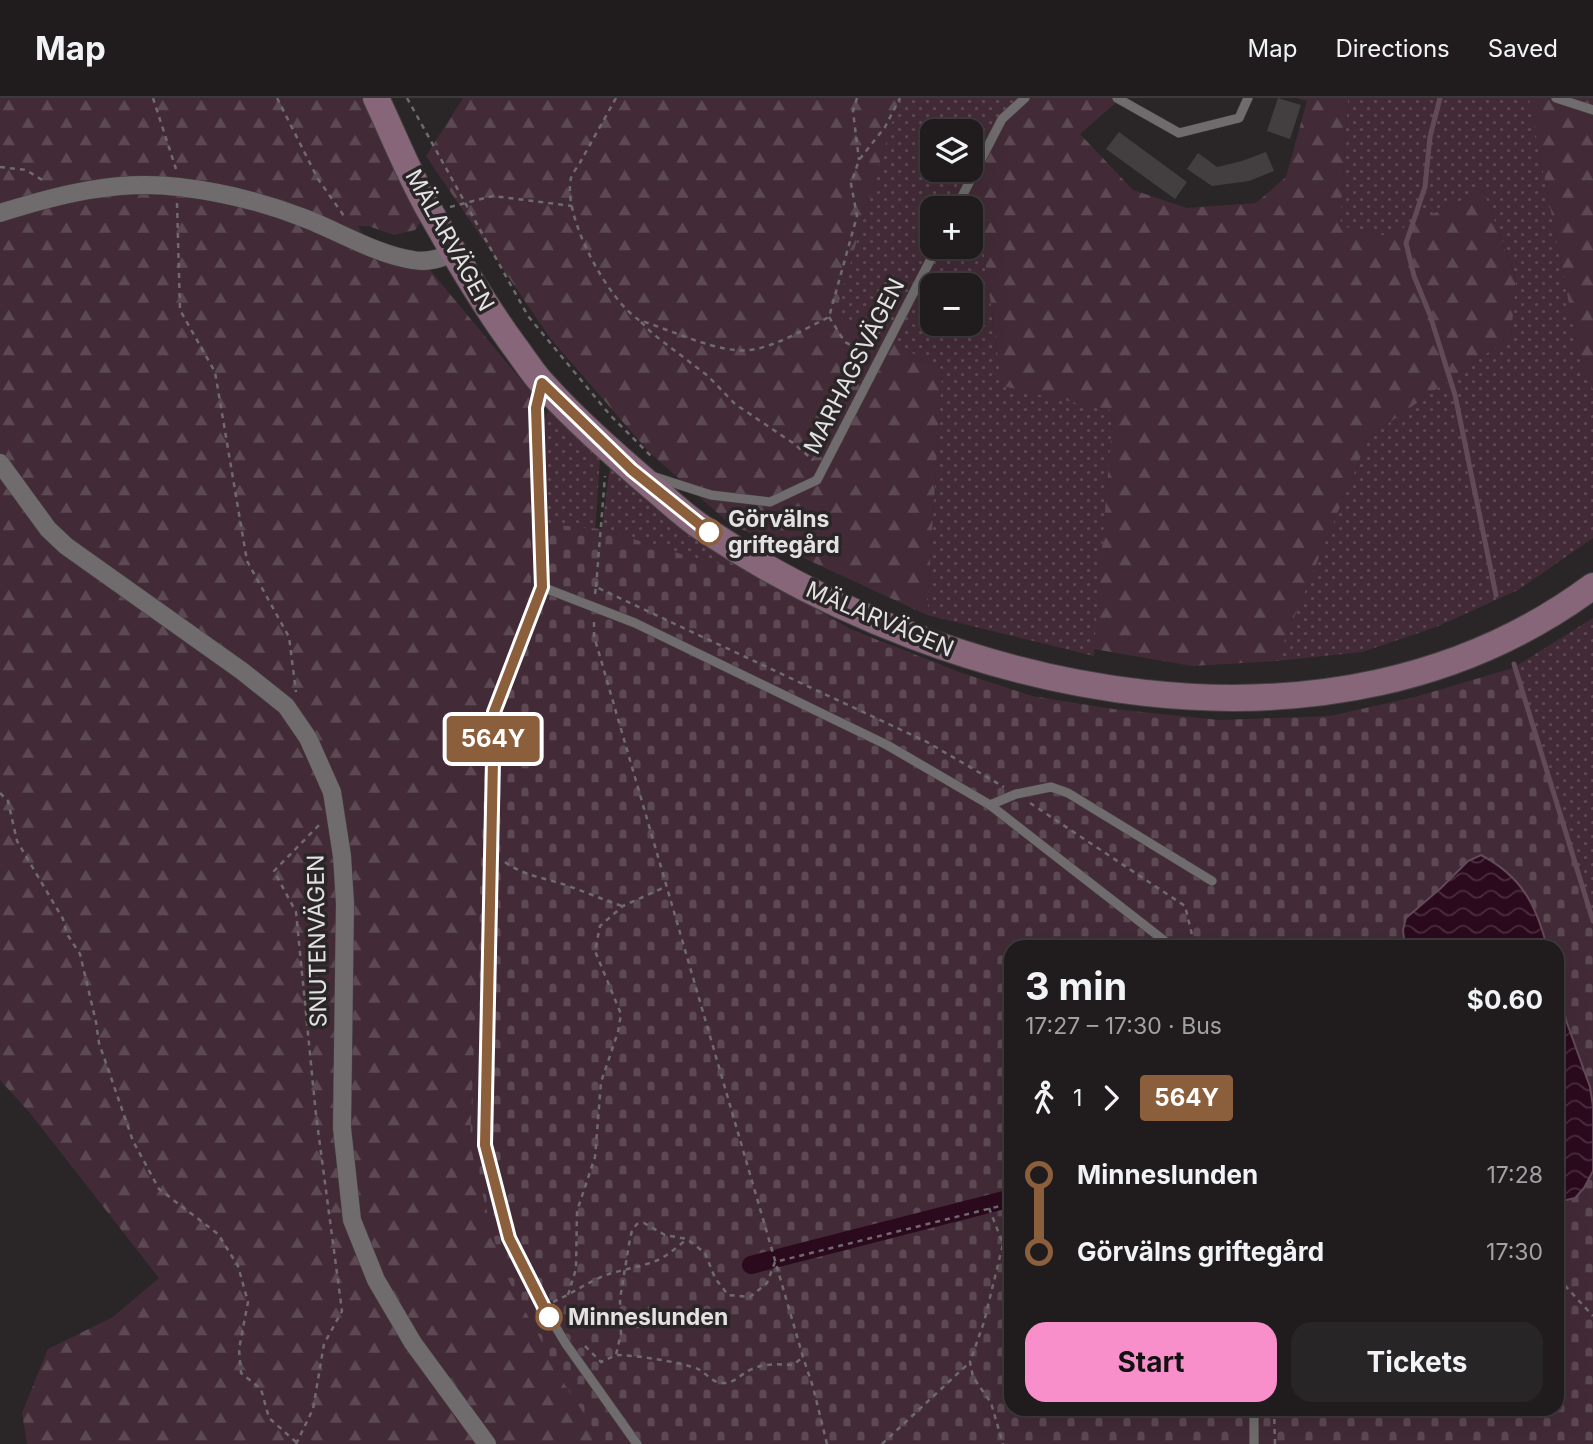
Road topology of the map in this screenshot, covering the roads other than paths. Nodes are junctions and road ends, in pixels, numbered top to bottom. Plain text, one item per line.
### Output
1 (376, 98) edge
2 (1025, 98) edge
3 (1117, 98) edge
4 (1248, 98) edge
5 (1556, 98) edge
6 (1593, 110) edge
7 (963, 196) edge
8 (0, 213) edge
9 (454, 252) junction
10 (931, 259) edge
11 (542, 383) junction
12 (0, 463) edge
13 (643, 464) junction
14 (1593, 586) edge
15 (542, 587) junction
16 (990, 805) junction
17 (1212, 881) dead end
18 (1163, 940) edge
19 (1254, 1416) edge
20 (487, 1444) edge
21 (637, 1444) edge
22 (1254, 1444) edge

1 - 9 street, MÄLARVÄGEN
2 - 7 lane
3 - 4 lane
5 - 6 lane
8 - 9 street
9 - 11 street, MÄLARVÄGEN
10 - 13 lane, MARHAGSVÄGEN
11 - 13 street, MÄLARVÄGEN
11 - 15 lane
12 - 20 street, SNUTENVÄGEN
13 - 14 street, MÄLARVÄGEN
15 - 16 lane
15 - 21 lane
16 - 17 lane
16 - 18 lane
19 - 22 lane

